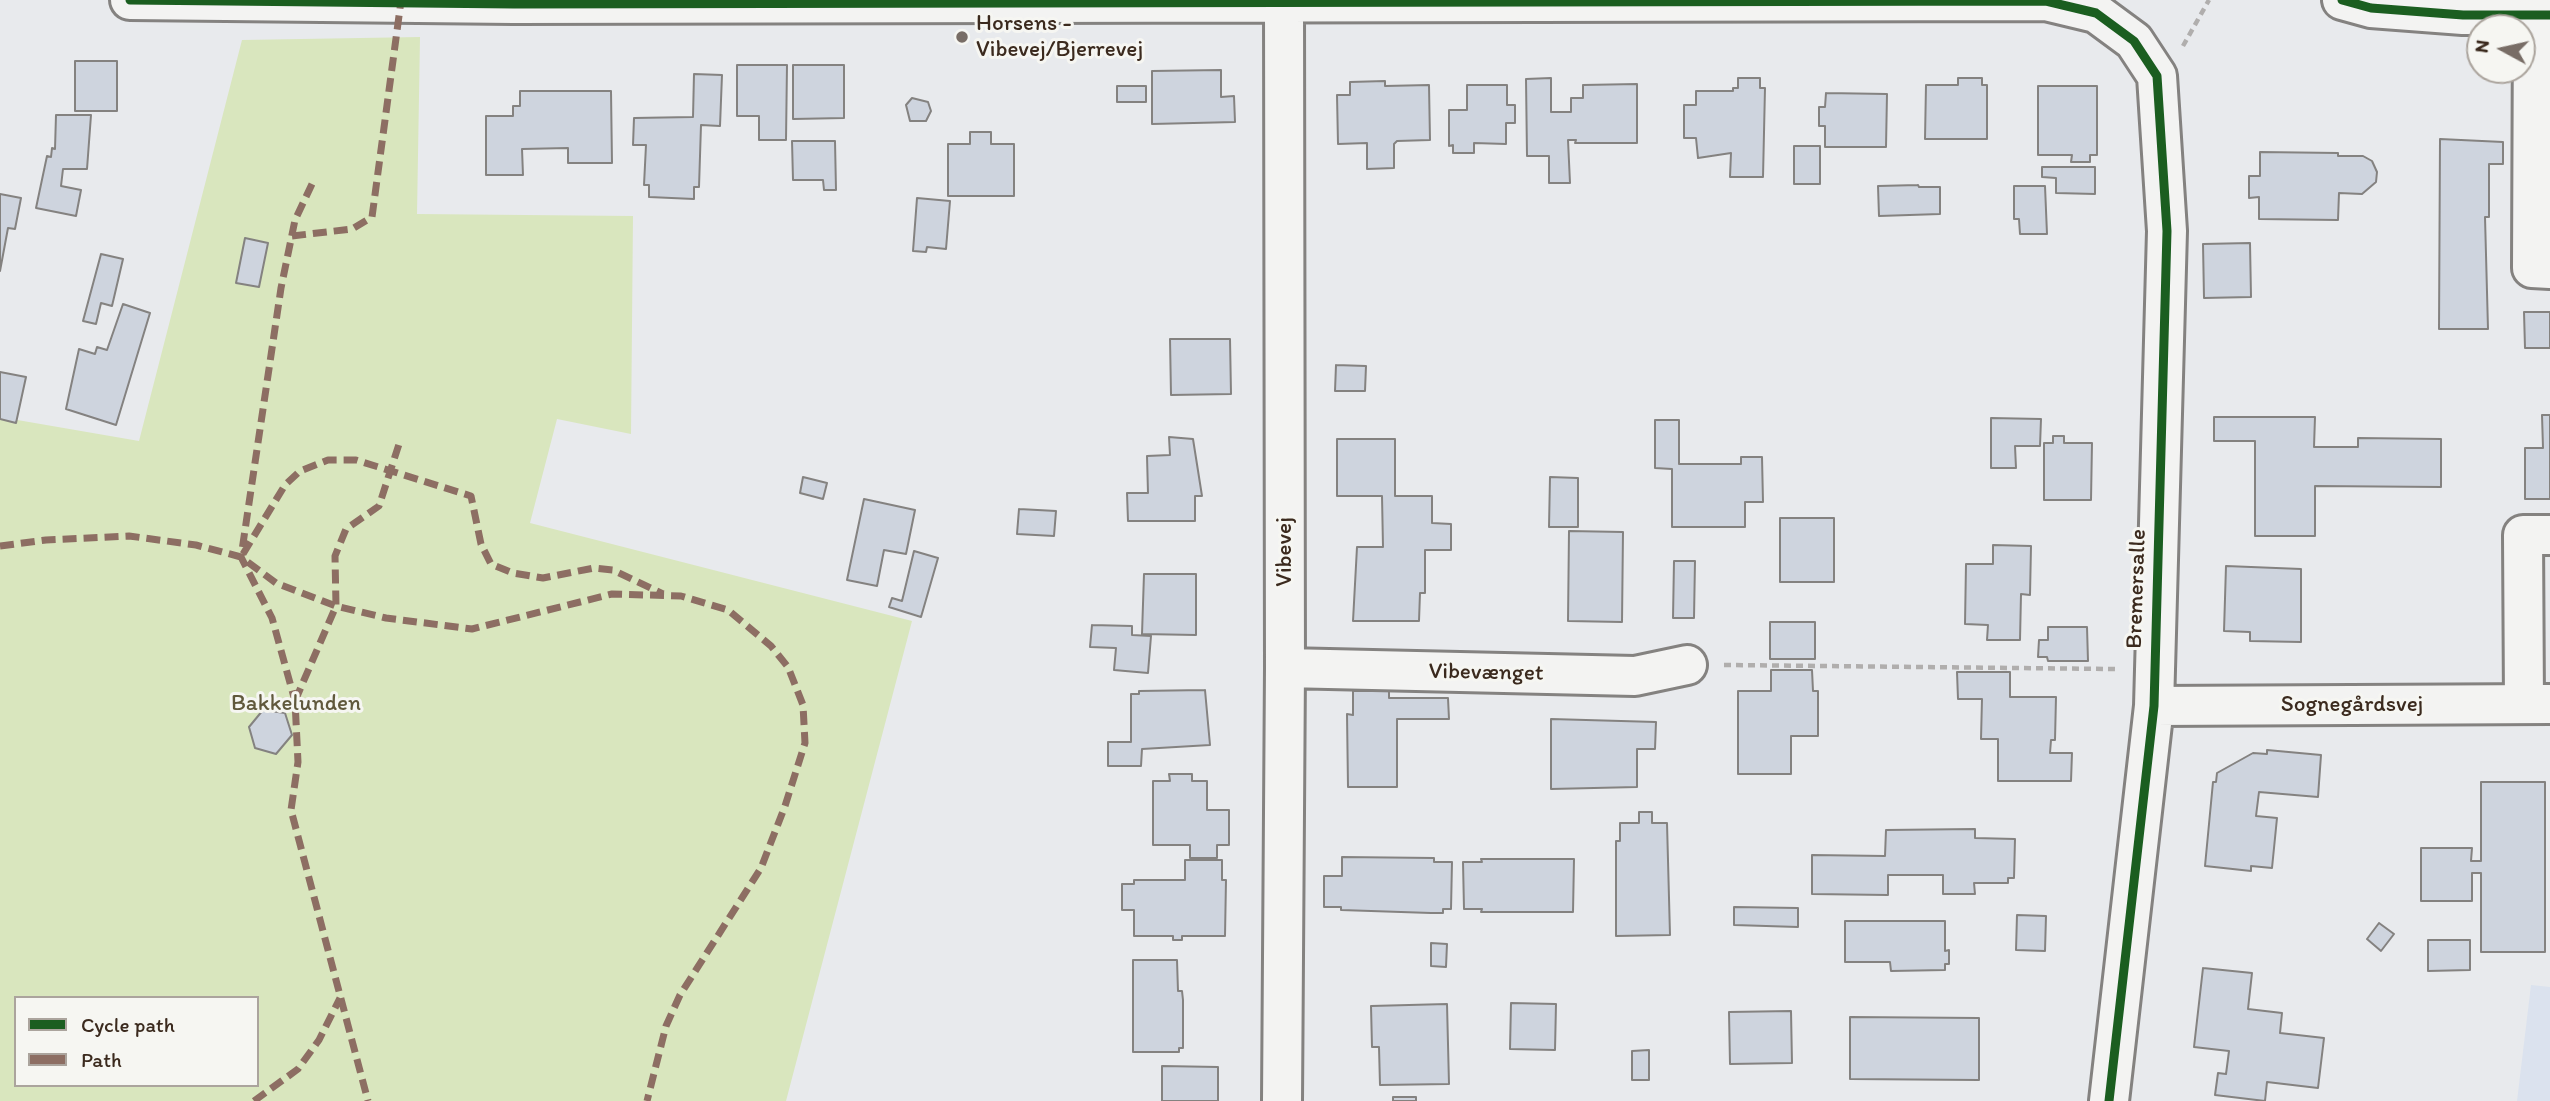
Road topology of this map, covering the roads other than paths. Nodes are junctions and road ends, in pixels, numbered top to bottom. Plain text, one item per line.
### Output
1 (130, 0) edge
2 (2342, 0) edge
3 (776, 2) edge
4 (1080, 2) edge
5 (1284, 3) junction
6 (2543, 11) edge
7 (2542, 125) edge
8 (2550, 269) edge
9 (2550, 535) edge
10 (2537, 613) edge
11 (1687, 665) road end
12 (1285, 668) junction
13 (2154, 687) junction
14 (2537, 704) edge
15 (1282, 1101) edge
16 (2109, 1101) edge

1 - 3 street
2 - 6 street
3 - 4 street
4 - 5 street
5 - 12 street, Vibevej
5 - 13 street, Bremersalle
6 - 7 street
7 - 8 street
9 - 10 street
10 - 14 street
11 - 12 street, Vibevænget
12 - 15 street, Vibevej
13 - 14 street, Sognegårdsvej
13 - 16 street, Bremersalle

